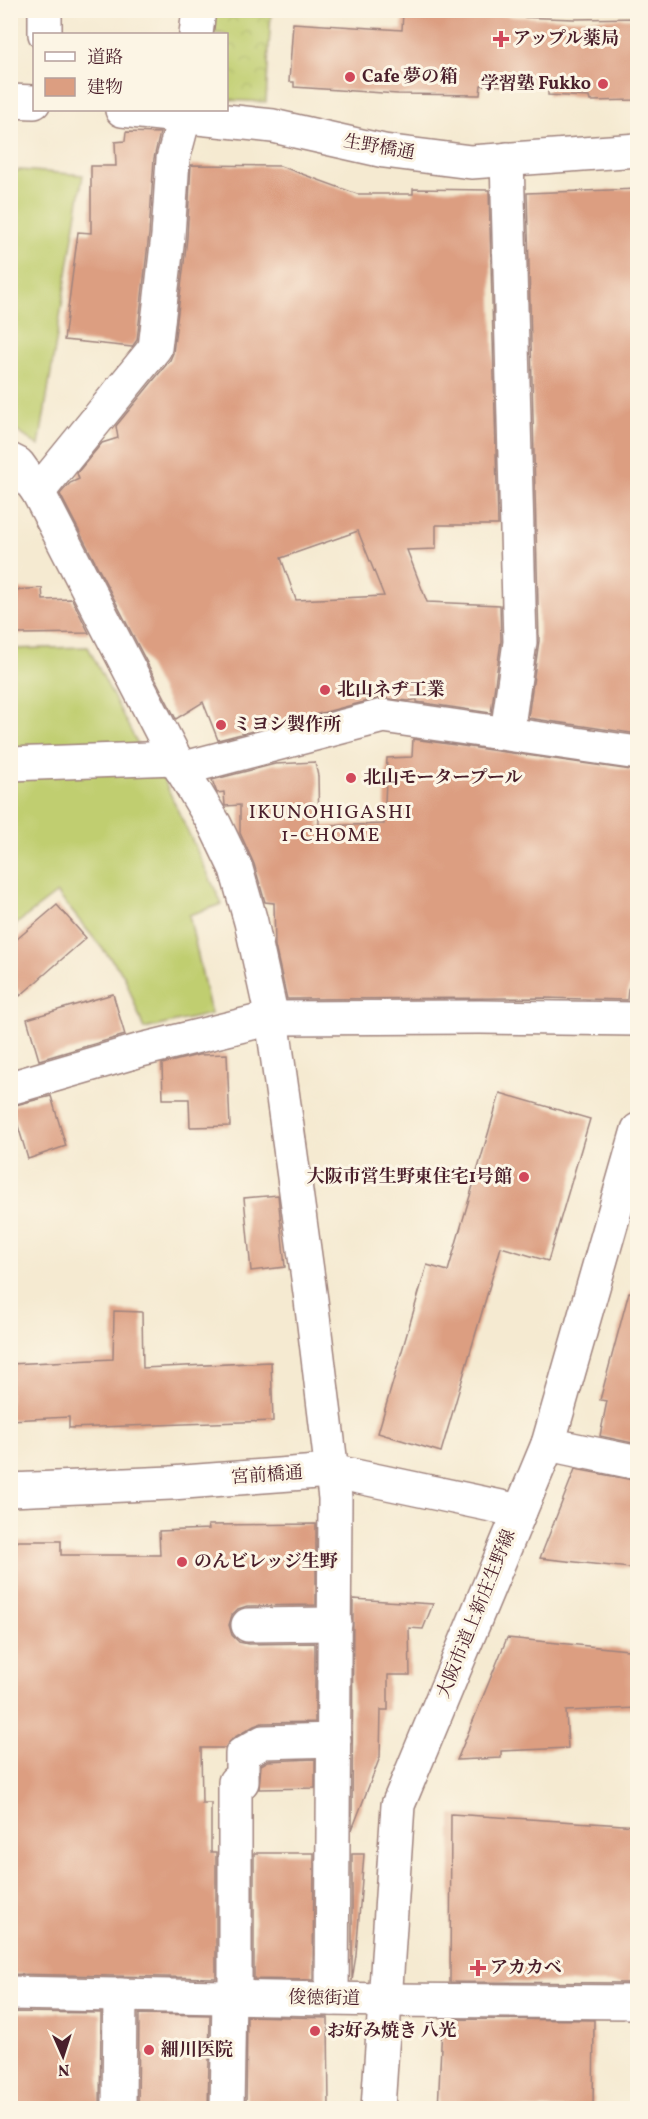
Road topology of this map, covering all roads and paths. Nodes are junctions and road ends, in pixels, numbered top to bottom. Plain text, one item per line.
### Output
1 (45, 10) edge
2 (199, 10) edge
3 (45, 33) edge
4 (196, 33) edge
5 (10, 101) edge
6 (33, 102) edge
7 (154, 111) edge
8 (185, 112) edge
9 (638, 150) edge
10 (507, 159) junction
11 (10, 460) edge
12 (38, 492) junction
13 (507, 733) junction
14 (638, 753) edge
15 (178, 763) junction
16 (10, 764) edge
17 (272, 1018) junction
18 (638, 1019) edge
19 (10, 1088) edge
20 (638, 1131) edge
21 (548, 1444) junction
22 (638, 1463) edge
23 (331, 1471) junction
24 (10, 1490) edge
25 (520, 1511) junction
26 (335, 1624) junction
27 (248, 1625) dead end
28 (334, 1740) junction
29 (10, 1993) edge
30 (120, 1995) junction
31 (232, 1997) junction
32 (332, 1999) junction
33 (385, 2000) junction
34 (638, 2002) edge
35 (119, 2109) edge
36 (227, 2109) edge
37 (378, 2109) edge

1 - 3 street
2 - 4 street
5 - 6 street
7 - 8 street, 生野橋通
8 - 10 street, 生野橋通
8 - 12 street
9 - 10 street, 生野橋通
10 - 13 street
11 - 12 street
12 - 15 street
13 - 14 street
13 - 15 street
15 - 16 street
15 - 17 street
17 - 18 street
17 - 19 street
17 - 23 street
20 - 21 street, 大阪市道上新庄生野線
21 - 22 street
21 - 25 street, 大阪市道上新庄生野線
23 - 24 street, 宮前橋通
23 - 25 street, 宮前橋通
23 - 26 street
25 - 33 street, 大阪市道上新庄生野線
26 - 27 street
26 - 28 street
28 - 31 street
28 - 32 street
29 - 30 street, 俊徳街道
30 - 31 street, 俊徳街道
30 - 35 street
31 - 32 street, 俊徳街道
31 - 36 street
32 - 33 street, 俊徳街道
33 - 34 street, 俊徳街道
33 - 37 street, 大阪市道上新庄生野線

